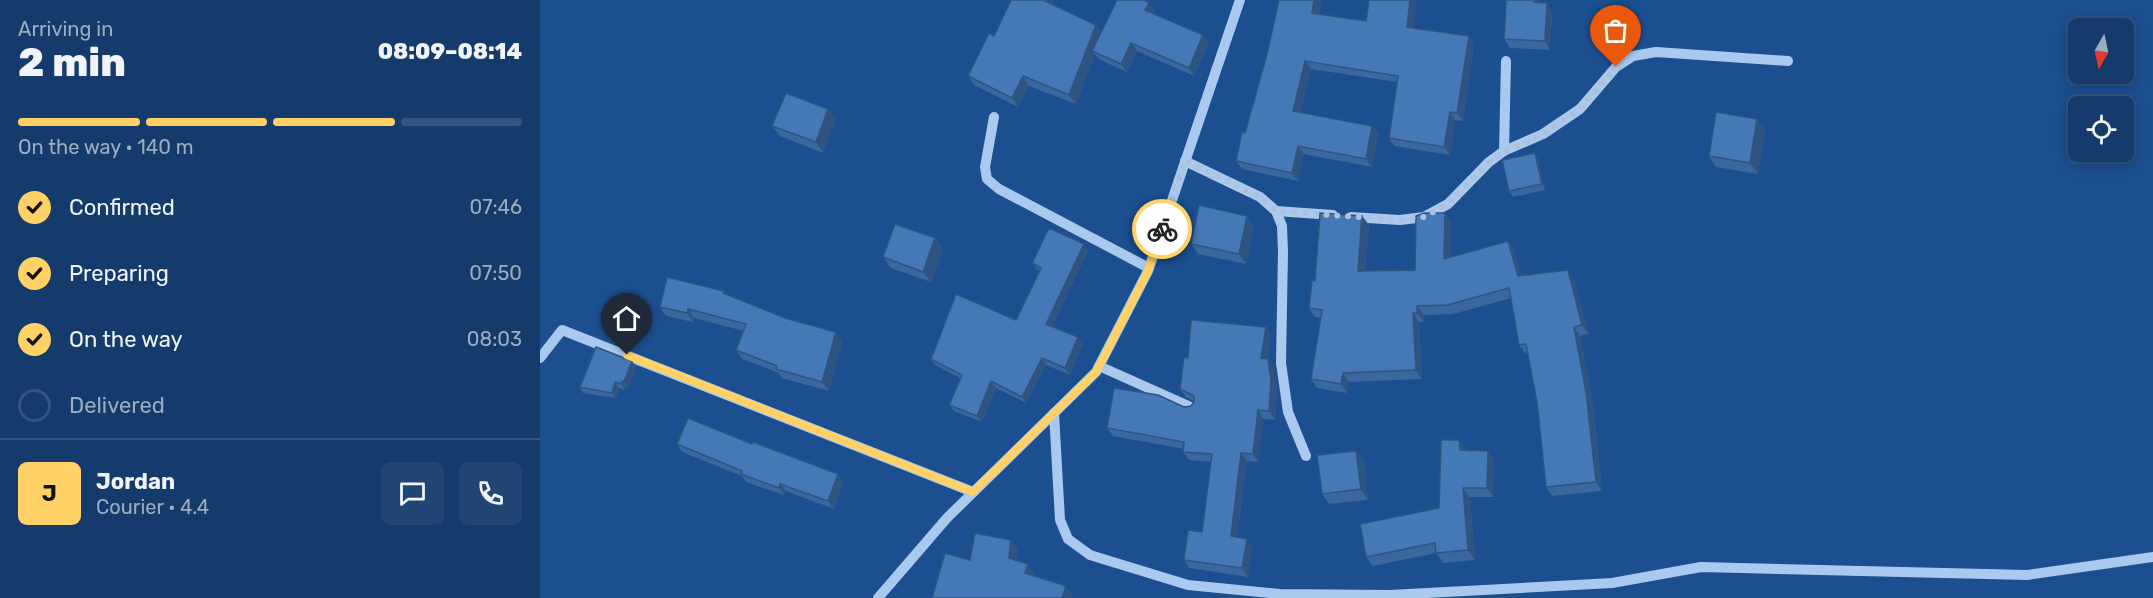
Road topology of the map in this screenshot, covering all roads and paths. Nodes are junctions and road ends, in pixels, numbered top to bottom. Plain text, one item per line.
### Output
1 (1240, 0) edge
2 (1506, 61) dead end
3 (1788, 61) dead end
4 (994, 117) dead end
5 (1504, 152) junction
6 (1185, 161) junction
7 (1276, 211) junction
8 (1149, 268) junction
9 (540, 358) edge
10 (1099, 366) junction
11 (1193, 408) edge
12 (1054, 413) junction
13 (1306, 456) dead end
14 (973, 492) junction
15 (2153, 557) edge
16 (878, 598) edge

1 - 6 street
2 - 5 street
3 - 5 street
4 - 8 street
5 - 7 street
6 - 7 street
6 - 8 street
7 - 13 street
8 - 10 street
9 - 14 street
10 - 11 street
10 - 12 street
12 - 14 street
12 - 15 street
14 - 16 street

